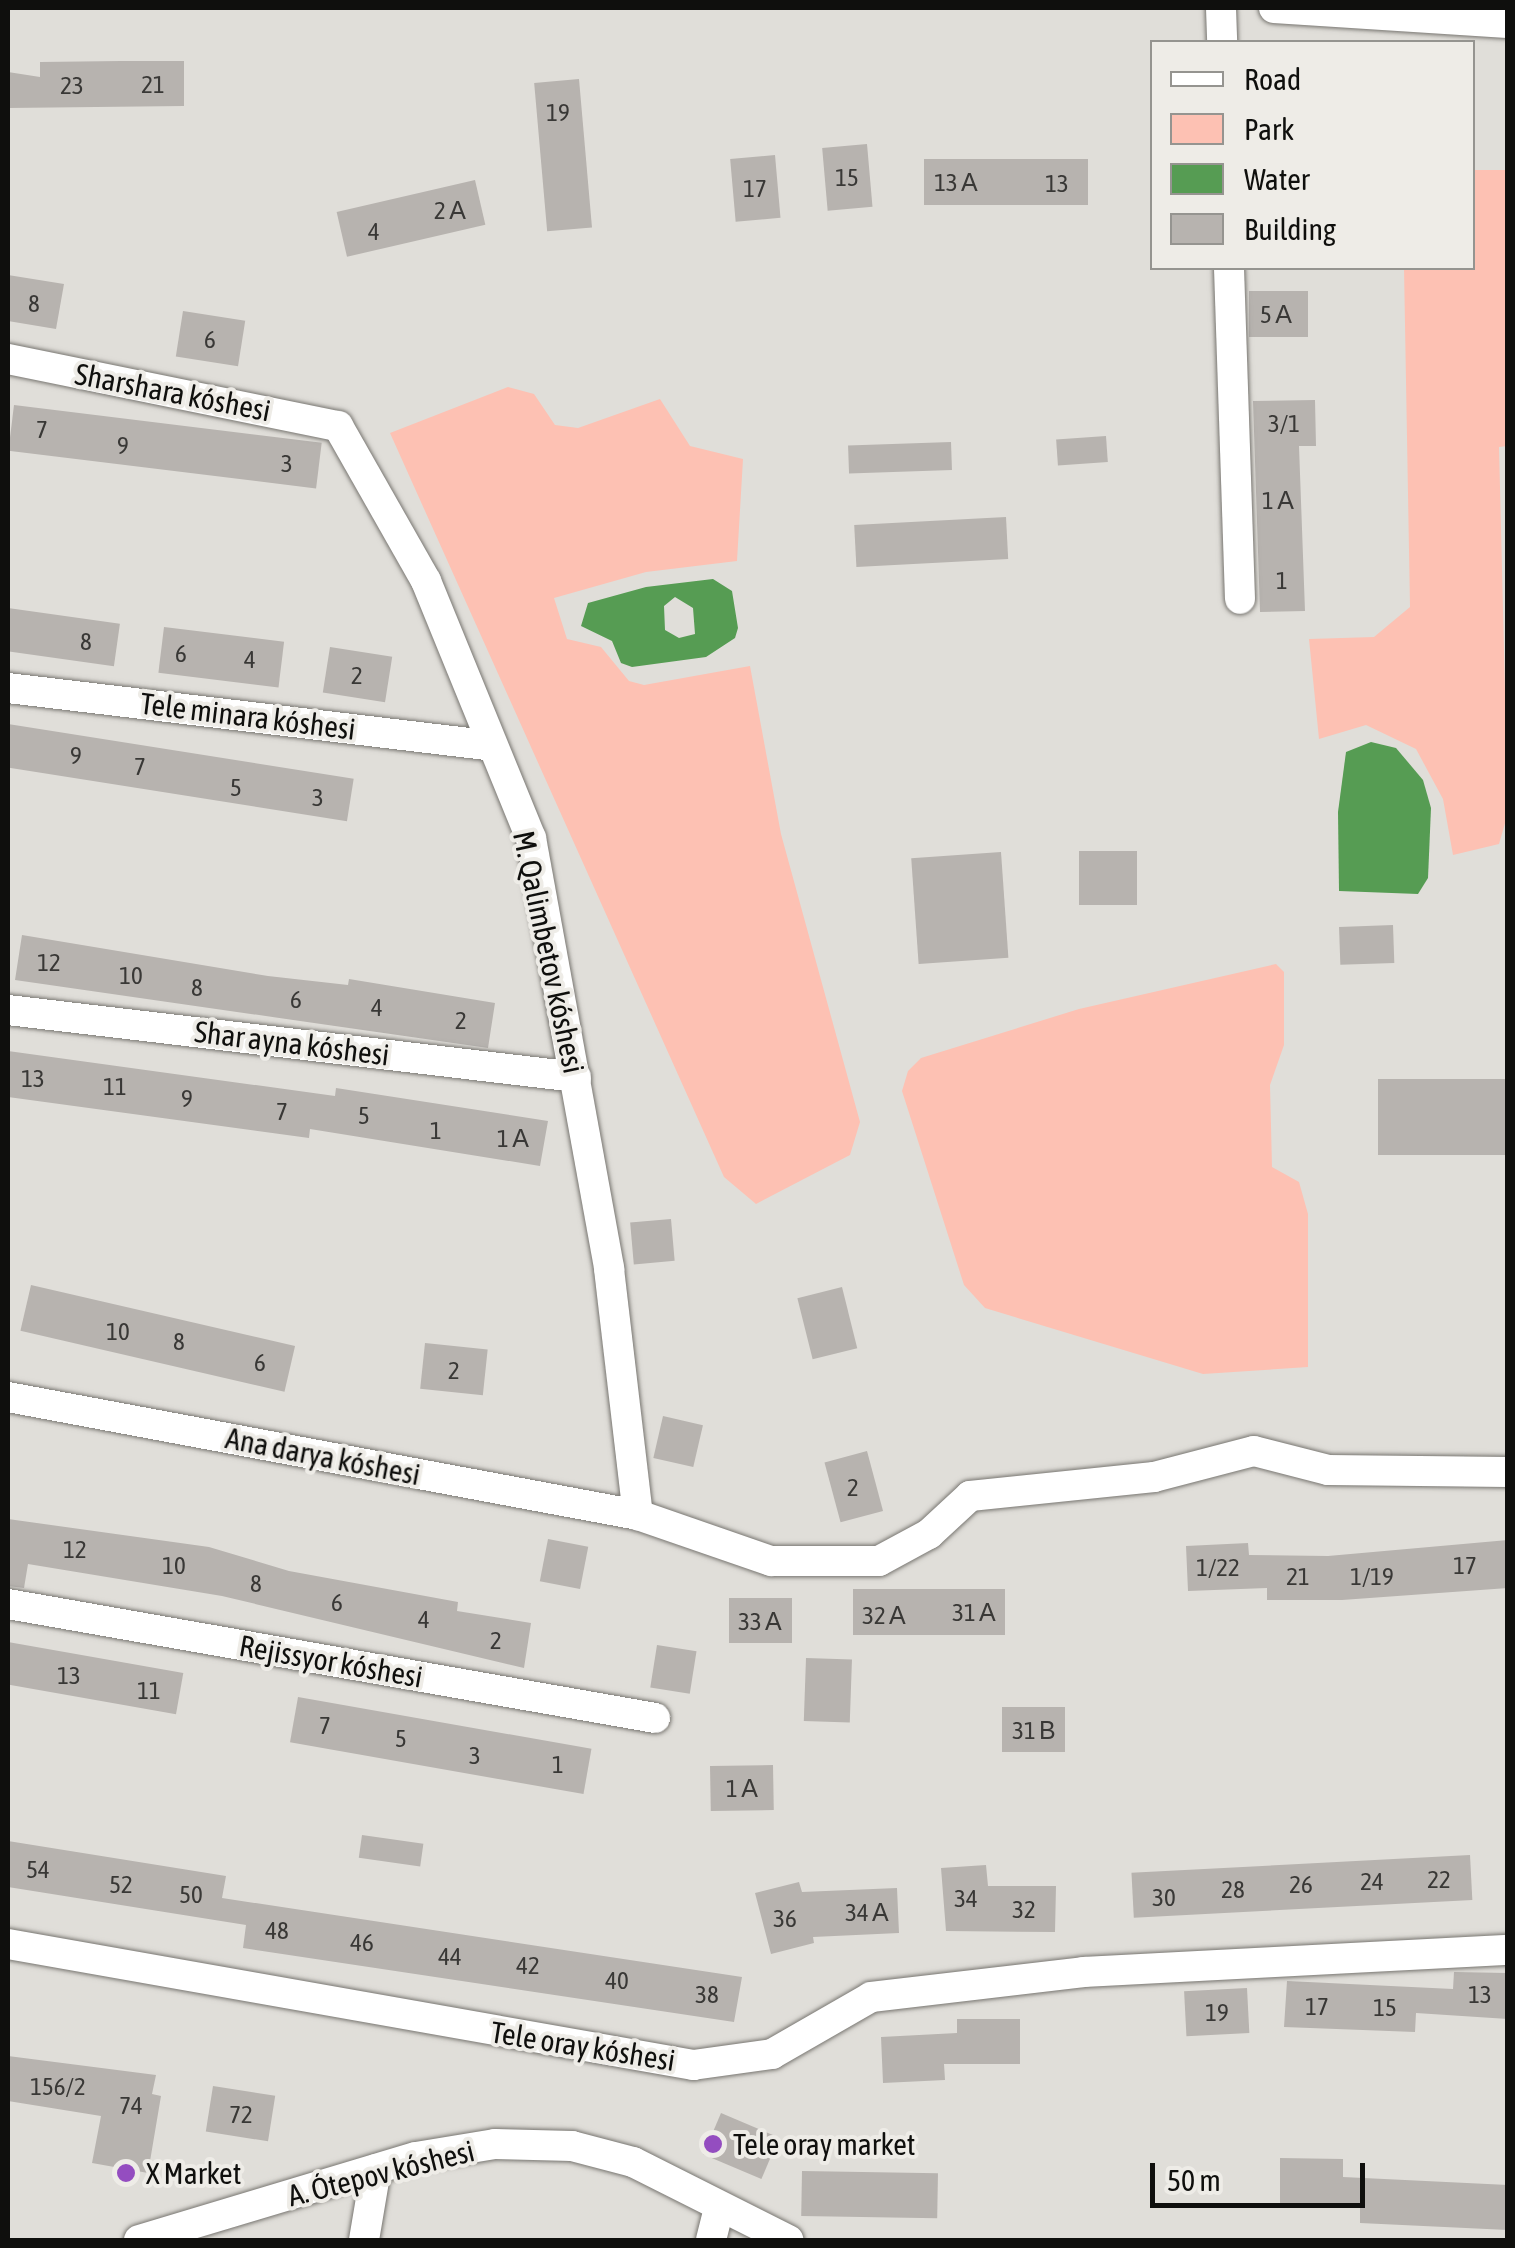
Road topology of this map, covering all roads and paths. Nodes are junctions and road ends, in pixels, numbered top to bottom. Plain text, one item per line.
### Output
1 (1221, 8) edge
2 (1274, 8) edge
3 (1508, 23) edge
4 (1222, 40) edge
5 (1229, 270) edge
6 (8, 359) edge
7 (338, 426) joint
8 (1240, 599) dead end
9 (8, 688) edge
10 (489, 745) junction
11 (8, 1010) edge
12 (576, 1077) junction
13 (8, 1397) edge
14 (1508, 1472) edge
15 (638, 1515) junction
16 (8, 1604) edge
17 (654, 1718) dead end
18 (8, 1944) edge
19 (1508, 1950) edge
20 (376, 2169) junction
21 (719, 2206) junction
22 (138, 2240) edge
23 (364, 2240) edge
24 (711, 2240) edge
25 (788, 2240) edge

1 - 4 street
2 - 3 street
5 - 8 street
6 - 7 street, Sharshara kóshesi
7 - 10 street, M. Qalimbetov kóshesi
9 - 10 street, Tele minara kóshesi
10 - 12 street, M. Qalimbetov kóshesi
11 - 12 street, Shar ayna kóshesi
12 - 15 street, M. Qalimbetov kóshesi
13 - 15 street, Ana darya kóshesi
14 - 15 street, Ana darya kóshesi
16 - 17 street, Rejissyor kóshesi
18 - 19 street, Tele oray kóshesi
20 - 21 street, A. Ótepov kóshesi
20 - 22 street, A. Ótepov kóshesi
20 - 23 street
21 - 24 street
21 - 25 street, A. Ótepov kóshesi

